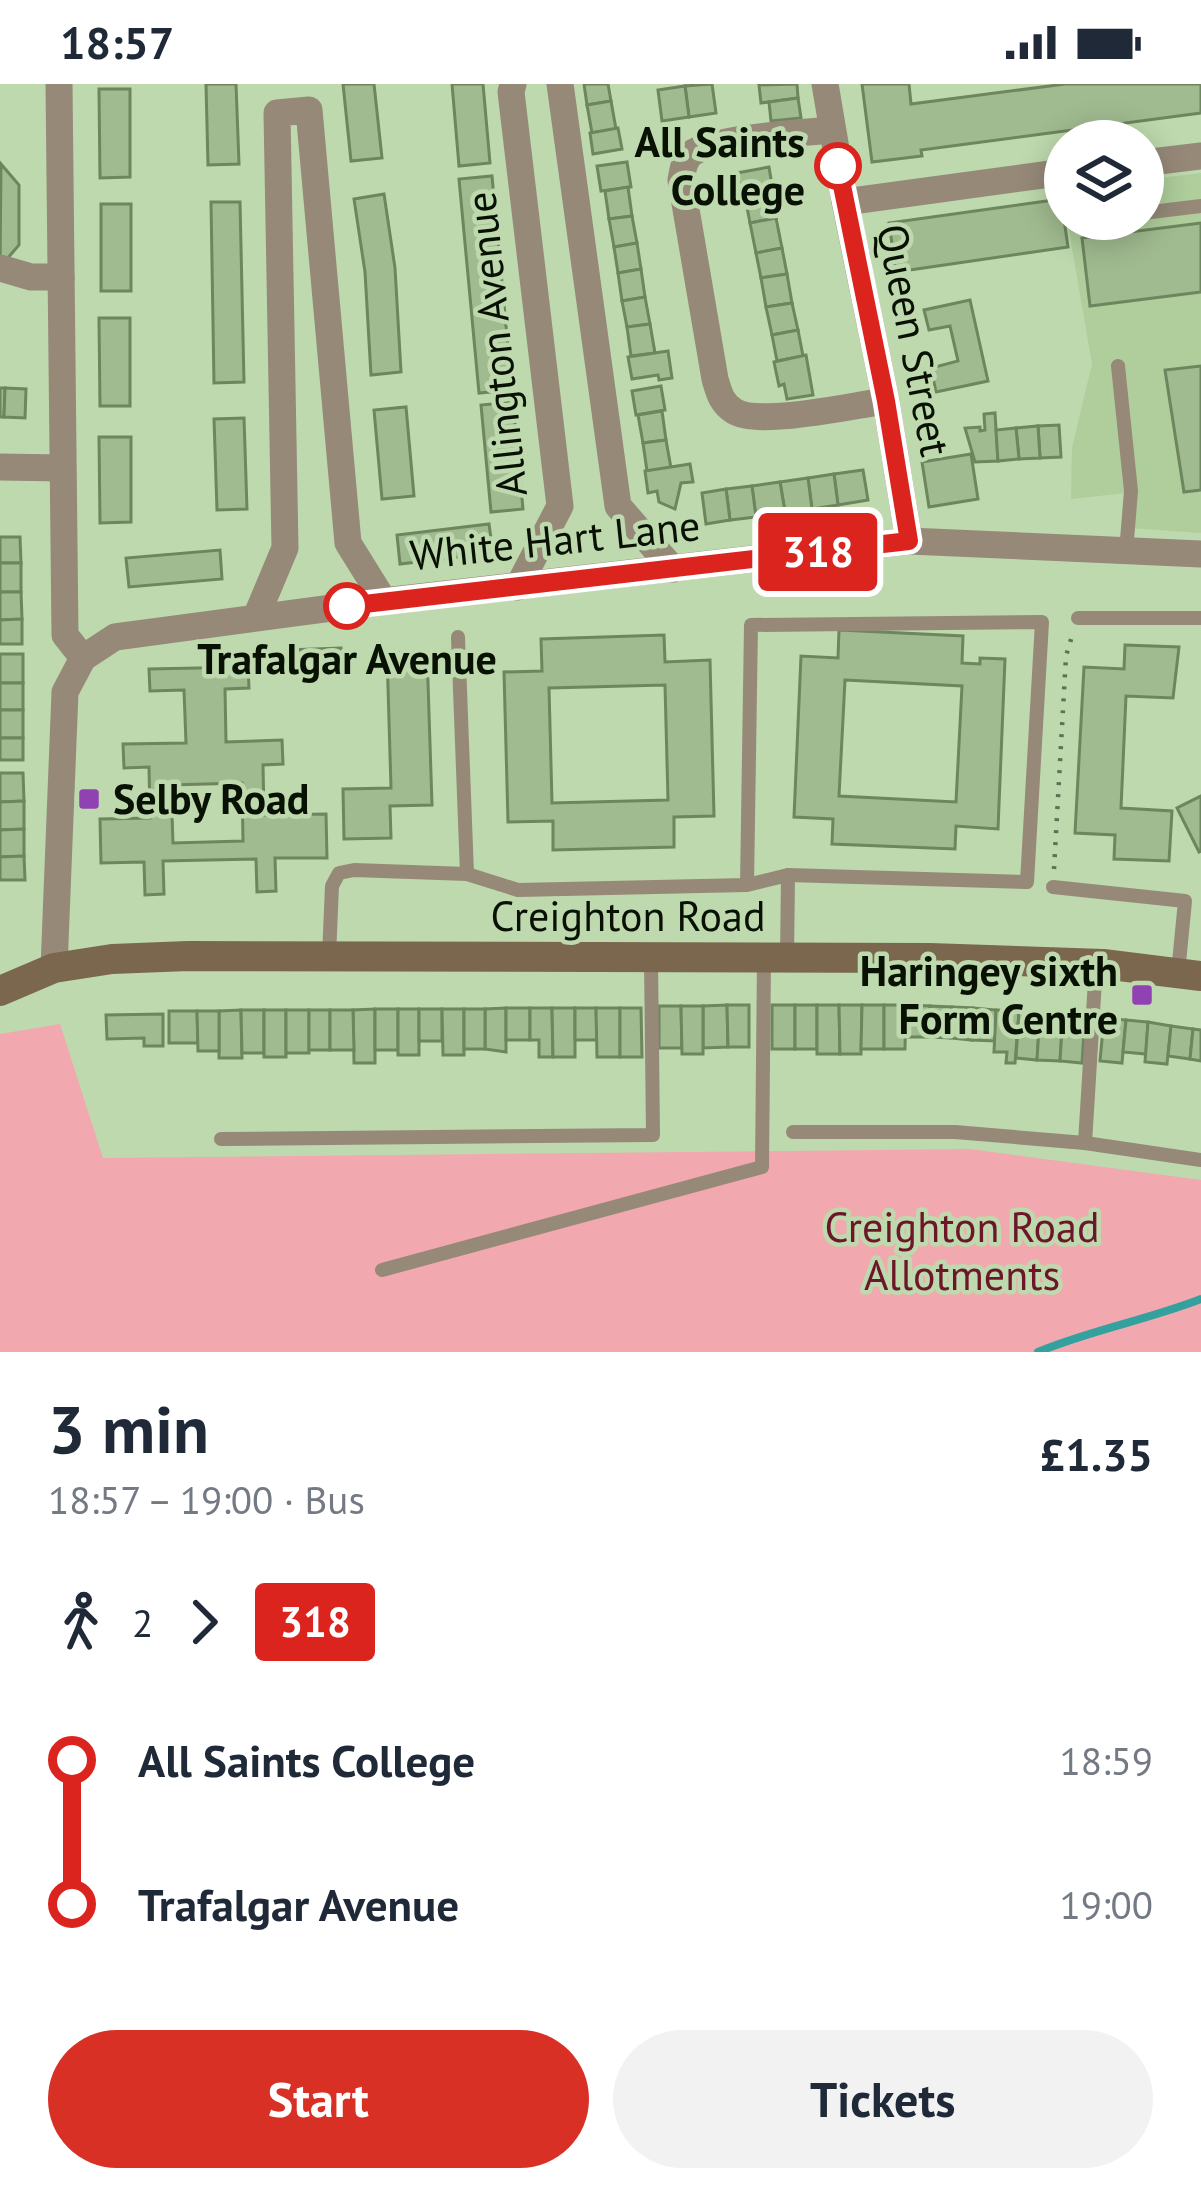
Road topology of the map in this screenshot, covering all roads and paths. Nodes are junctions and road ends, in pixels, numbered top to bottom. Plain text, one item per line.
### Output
1 (59, 84) edge
2 (514, 84) edge
3 (560, 84) edge
4 (825, 84) edge
5 (832, 130) junction
6 (1201, 156) edge
7 (1164, 160) edge
8 (1044, 175) edge
9 (845, 202) junction
10 (1201, 206) edge
11 (1164, 210) edge
12 (580, 235) junction
13 (528, 244) junction
14 (321, 251) junction
15 (281, 253) junction
16 (0, 268) edge
17 (61, 277) junction
18 (1118, 366) dead end
19 (886, 401) junction
20 (0, 467) edge
21 (62, 468) junction
22 (909, 541) junction
23 (1126, 552) junction
24 (1201, 554) edge
25 (674, 569) junction
26 (518, 587) junction
27 (384, 601) junction
28 (256, 617) junction
29 (1078, 618) joint
30 (1201, 618) edge
31 (458, 637) dead end
32 (83, 658) junction
33 (467, 874) junction
34 (788, 874) junction
35 (747, 885) junction
36 (1053, 887) joint
37 (329, 956) junction
38 (651, 958) junction
39 (775, 958) junction
40 (1096, 964) junction
41 (54, 968) junction
42 (1189, 974) edge
43 (0, 991) edge
44 (793, 1132) dead end
45 (220, 1139) dead end
46 (1085, 1143) junction
47 (1201, 1160) edge
48 (382, 1270) dead end

1 - 17 street
2 - 13 street, Allington Avenue
3 - 12 street
4 - 5 street, Queen Street
5 - 9 street, Queen Street
5 - 19 street
6 - 7 street
8 - 9 street
9 - 19 street, Queen Street
10 - 11 lane
12 - 13 street
12 - 25 street
13 - 26 street, Allington Avenue
14 - 15 street
14 - 15 street
14 - 27 street
15 - 28 street
16 - 17 street
17 - 21 street
18 - 23 lane
19 - 22 street, Queen Street
20 - 21 street
21 - 32 street
22 - 23 street, White Hart Lane
22 - 25 street, White Hart Lane
23 - 24 street, White Hart Lane
25 - 26 street, White Hart Lane
26 - 27 street, White Hart Lane
27 - 28 street, White Hart Lane
28 - 32 street, White Hart Lane
29 - 30 lane
29 - 36 path
31 - 33 lane
32 - 41 street
33 - 35 lane
33 - 37 lane
34 - 35 lane
34 - 35 lane
34 - 39 lane
36 - 42 lane
37 - 38 street, Creighton Road
37 - 41 street, Creighton Road
38 - 39 street, Creighton Road
38 - 45 lane
39 - 40 street, Creighton Road
39 - 48 lane
40 - 42 street, Creighton Road
40 - 46 lane
41 - 43 street
44 - 46 lane
46 - 47 lane

